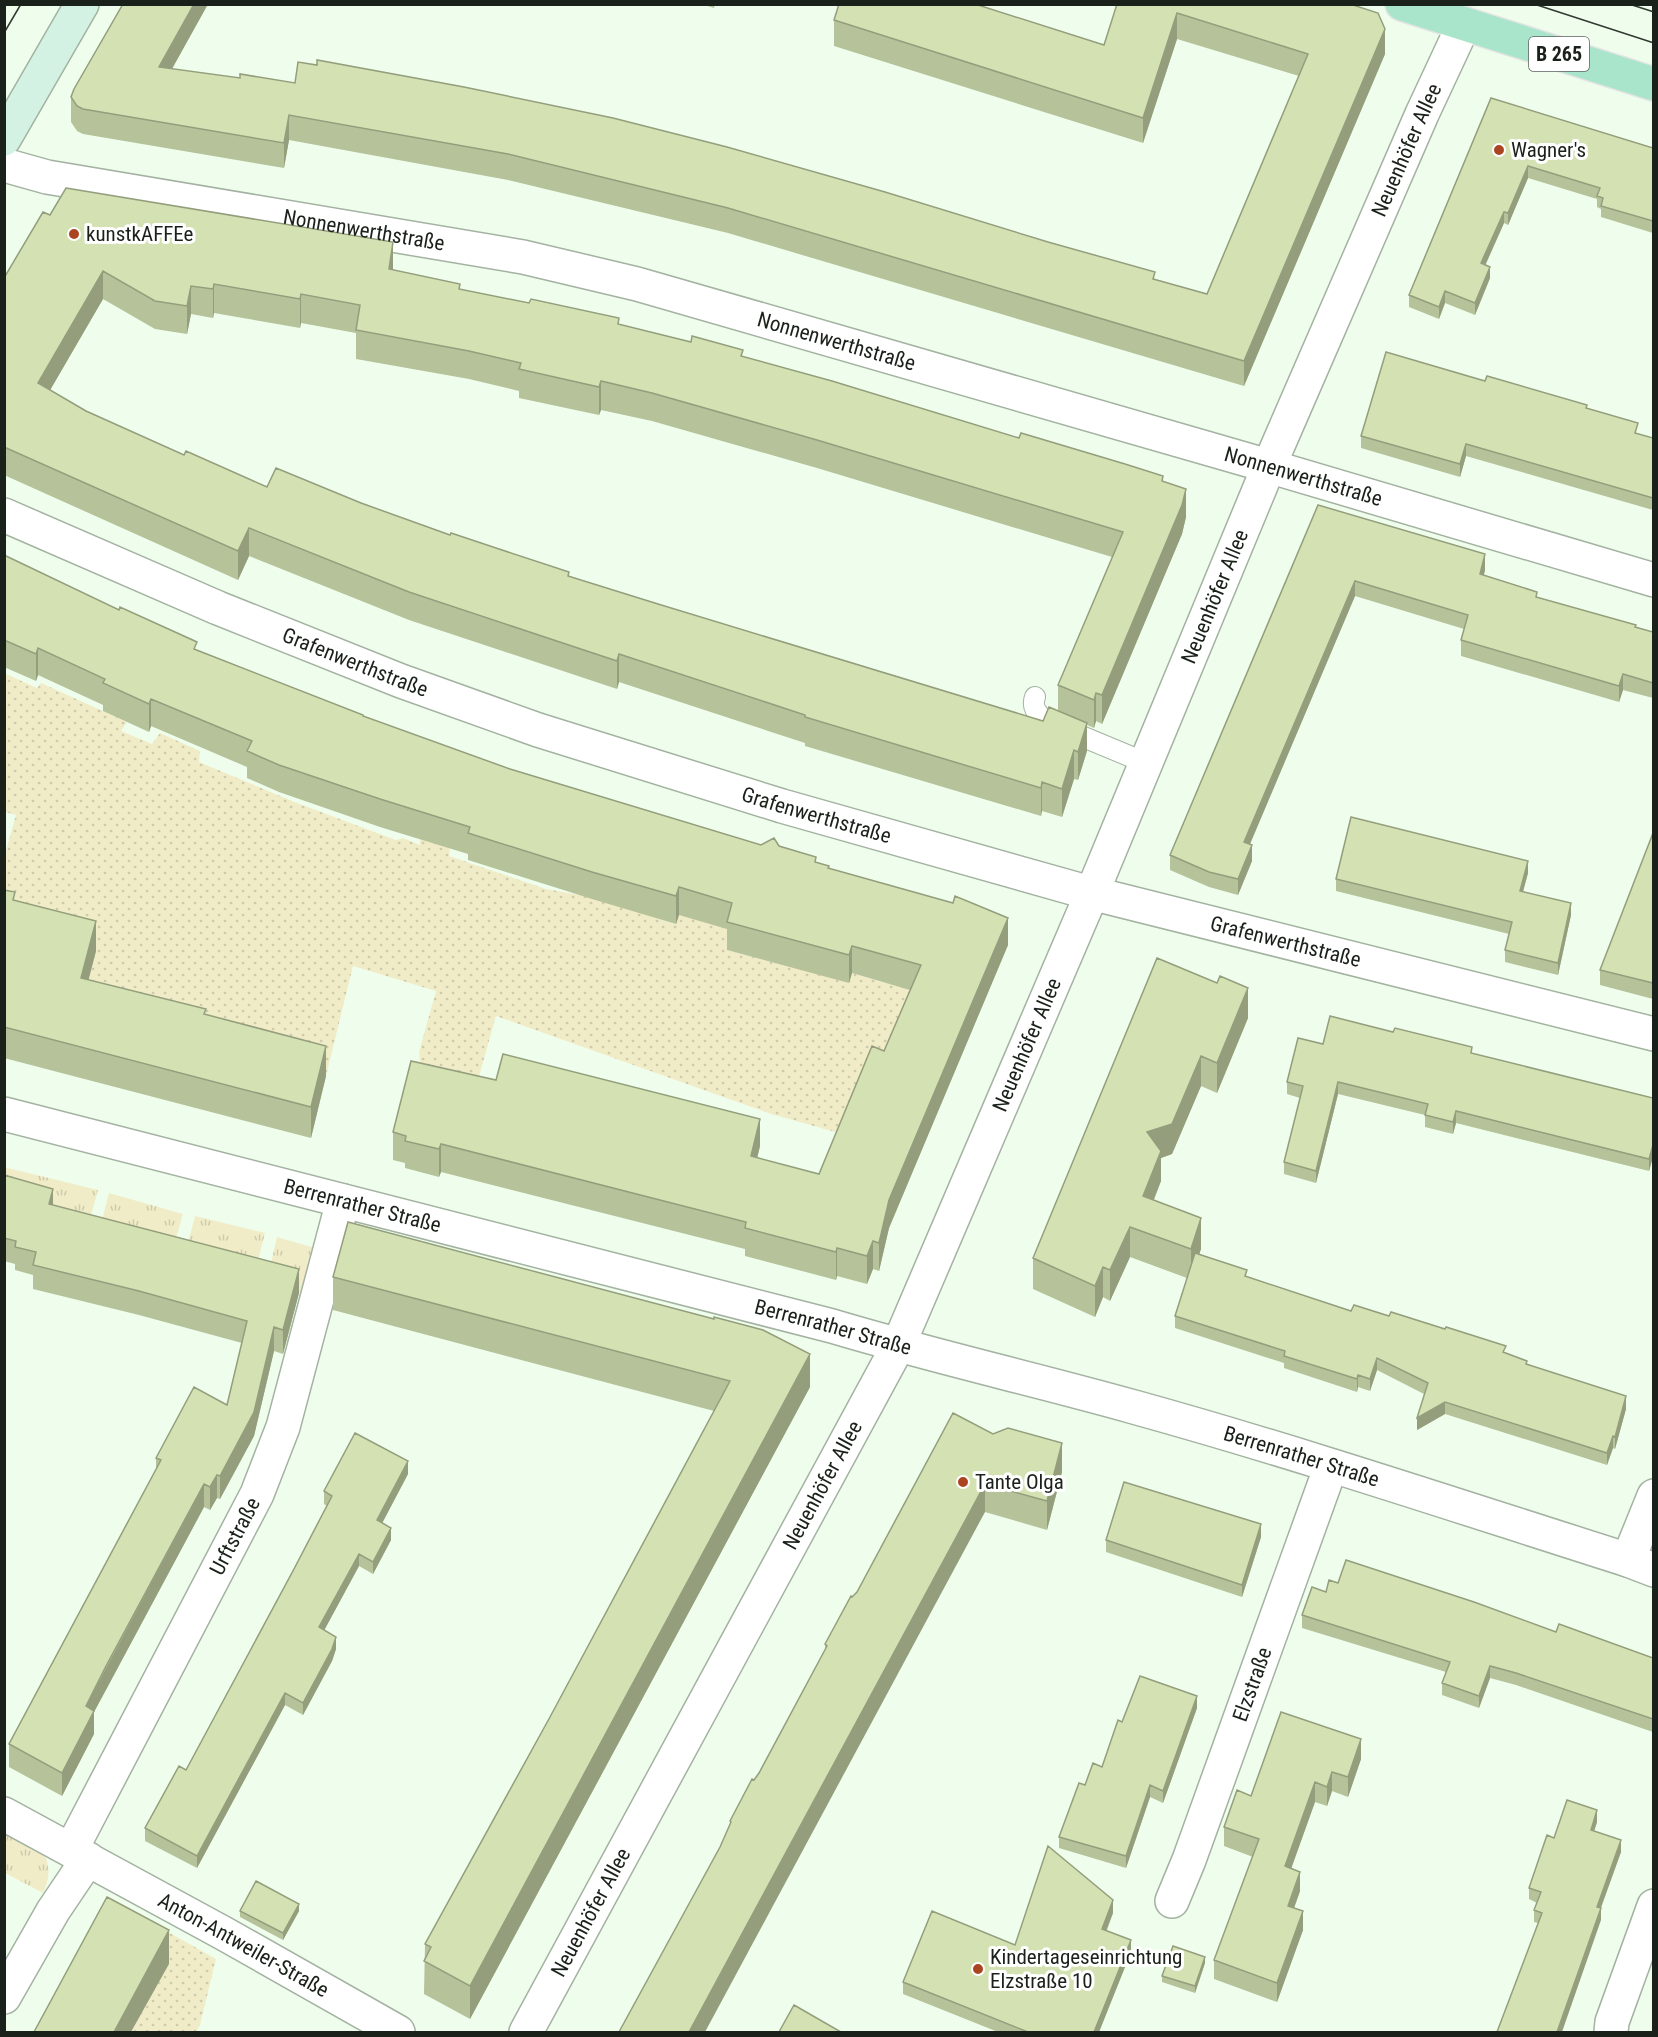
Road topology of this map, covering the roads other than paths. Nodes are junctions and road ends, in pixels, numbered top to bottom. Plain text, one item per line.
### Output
1 (82, 4) edge
2 (1402, 4) edge
3 (1467, 14) edge
4 (1653, 84) edge
5 (4, 139) edge
6 (4, 165) edge
7 (1263, 464) junction
8 (4, 515) edge
9 (1653, 580) edge
10 (1035, 697) dead end
11 (1146, 763) junction
12 (1092, 893) junction
13 (1653, 1034) edge
14 (4, 1114) edge
15 (343, 1201) junction
16 (898, 1346) junction
17 (1331, 1466) junction
18 (1653, 1496) edge
19 (1641, 1565) edge
20 (4, 1814) edge
21 (79, 1855) junction
22 (1172, 1901) dead end
23 (1653, 1906) edge
24 (4, 1996) edge
25 (398, 2032) edge
26 (526, 2032) edge
27 (1611, 2032) edge

1 - 5 main road
2 - 3 main road, B 265
3 - 4 main road, B 265
3 - 7 street, Neuenhöfer Allee
6 - 7 street, Nonnenwerthstraße
7 - 9 street, Nonnenwerthstraße
7 - 11 street, Neuenhöfer Allee
8 - 12 street, Grafenwerthstraße
10 - 11 lane
11 - 12 street, Neuenhöfer Allee
12 - 13 street, Grafenwerthstraße
12 - 16 street, Neuenhöfer Allee
14 - 15 street, Berrenrather Straße
15 - 16 street, Berrenrather Straße
15 - 21 street, Urftstraße
16 - 17 street, Berrenrather Straße
16 - 26 street, Neuenhöfer Allee
17 - 19 street, Berrenrather Straße
17 - 22 street, Elzstraße
18 - 19 street
20 - 21 street, Anton-Antweiler-Straße
21 - 24 street
21 - 25 street, Anton-Antweiler-Straße
23 - 27 street

